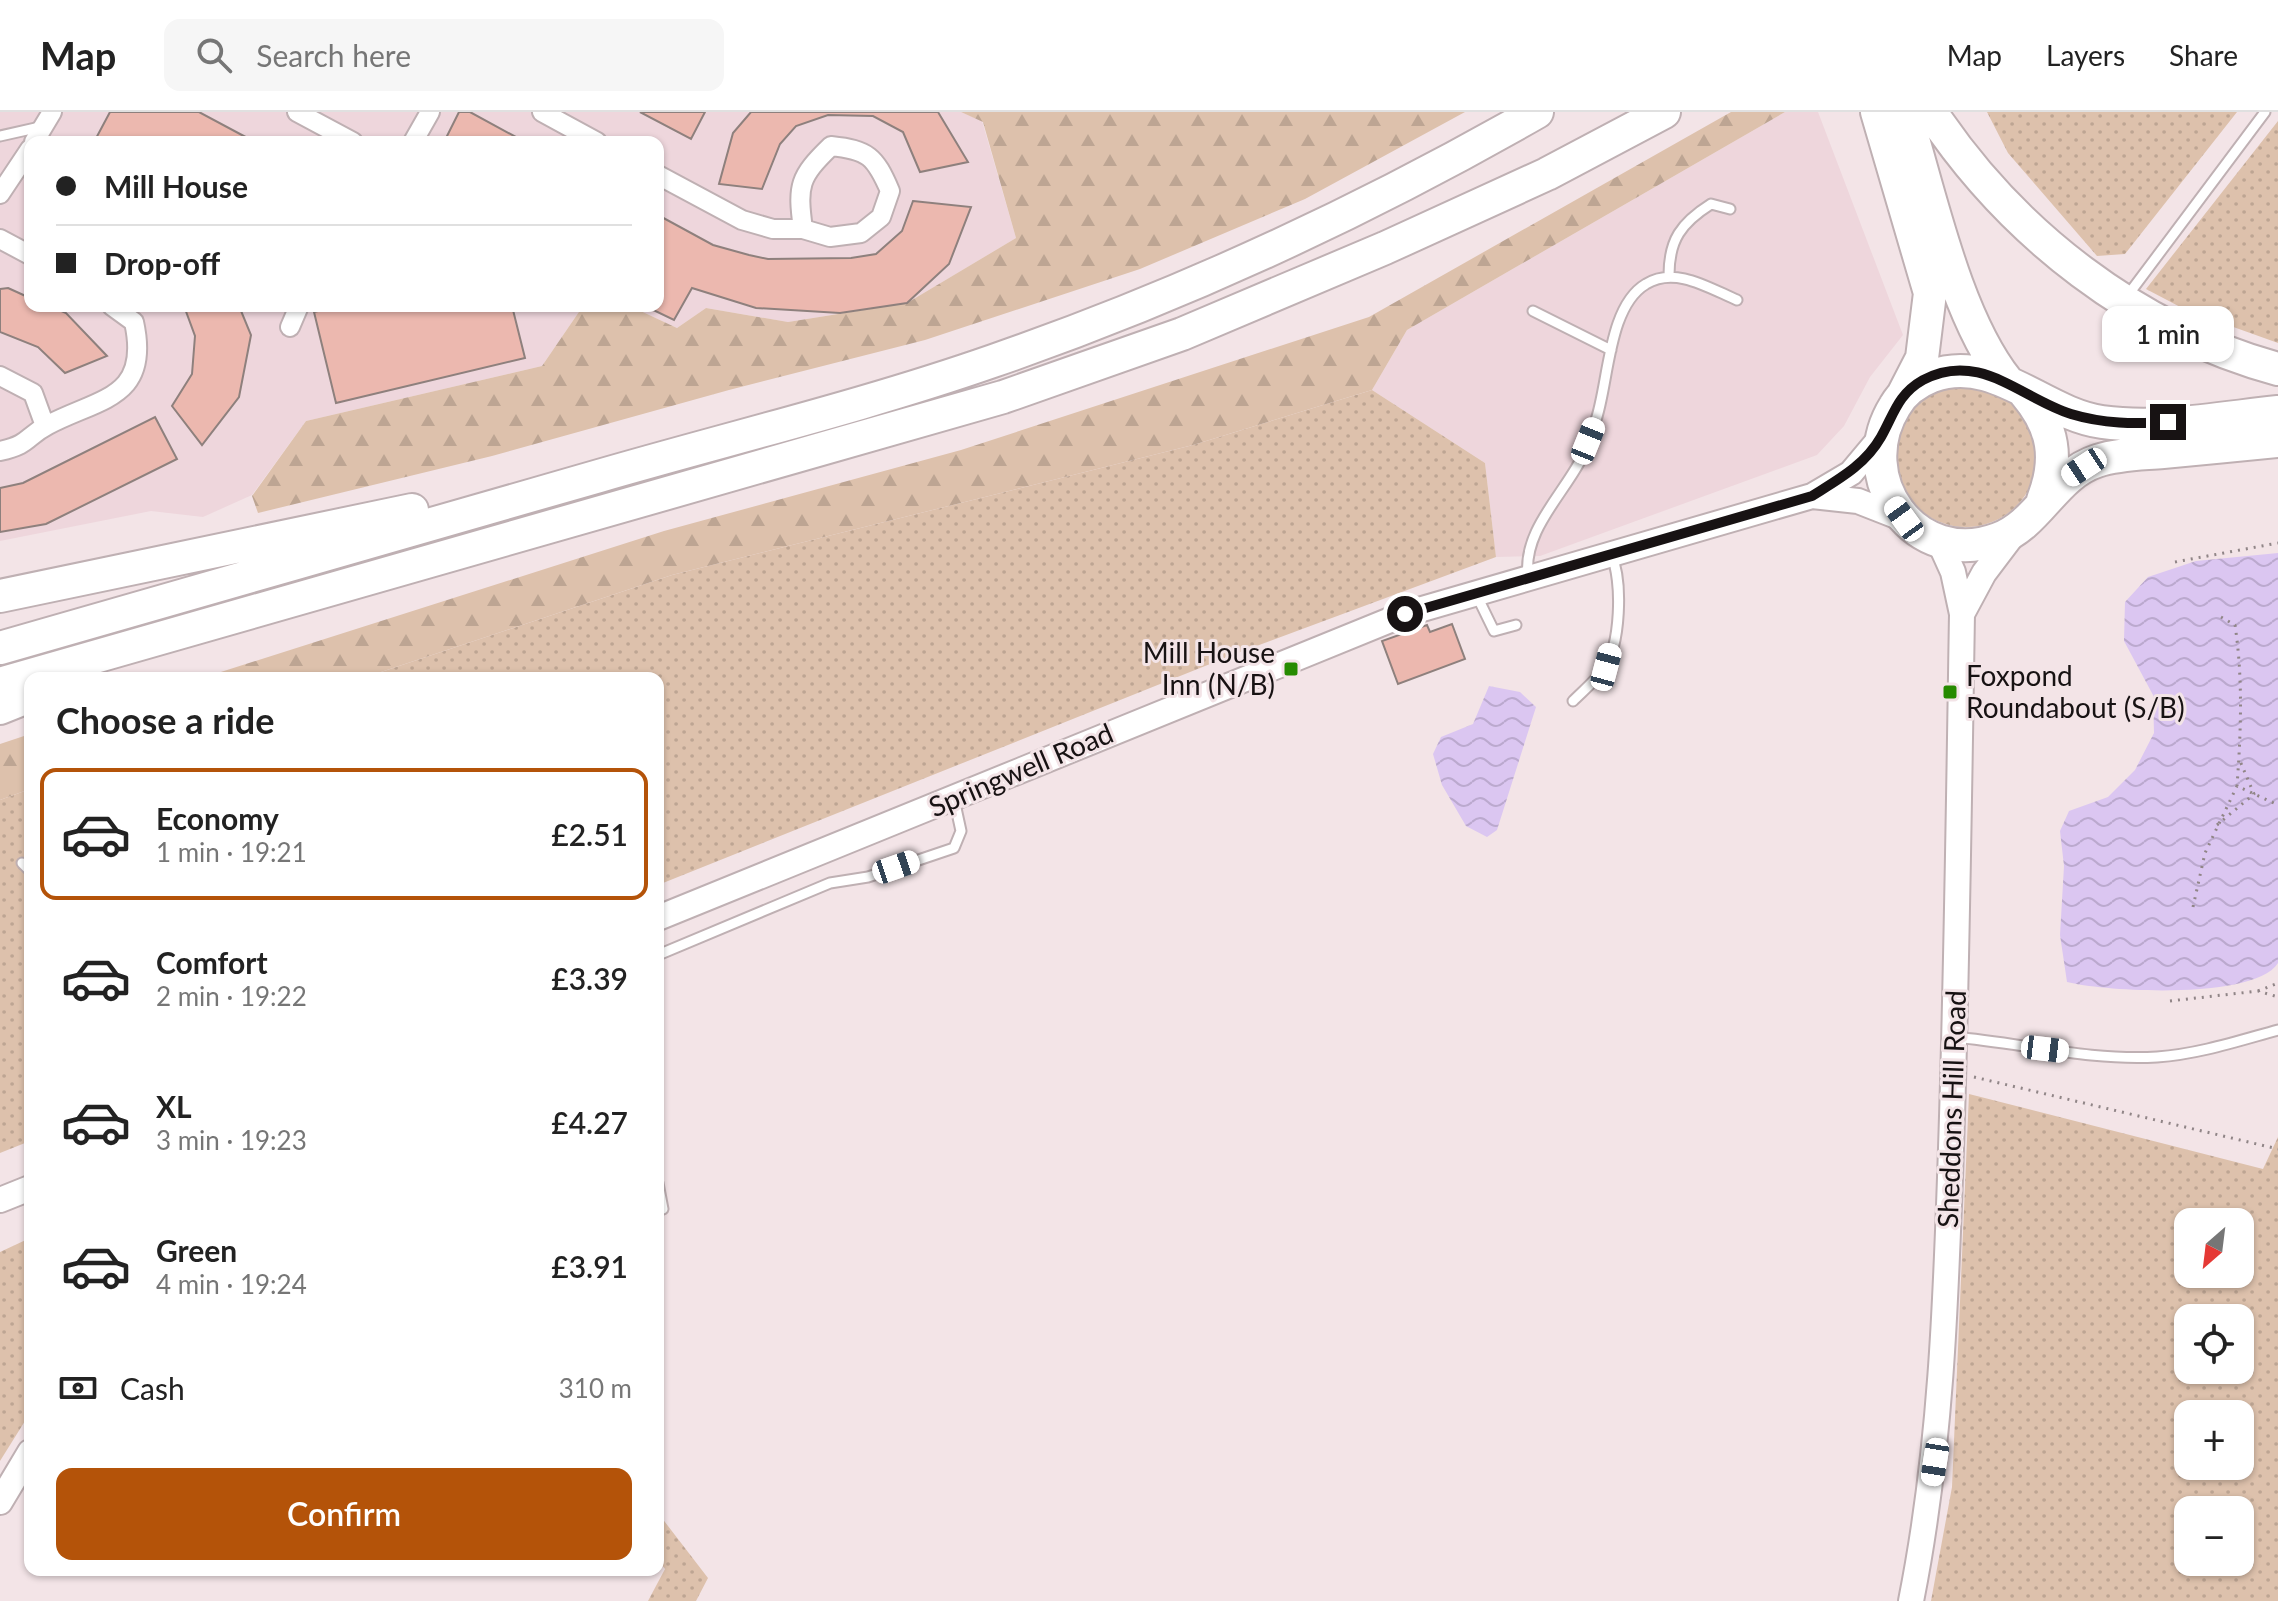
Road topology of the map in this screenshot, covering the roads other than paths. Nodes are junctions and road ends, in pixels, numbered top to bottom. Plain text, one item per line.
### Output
1 (297, 112) edge
2 (430, 112) edge
3 (542, 112) edge
4 (1537, 112) edge
5 (1664, 112) edge
6 (1877, 112) edge
7 (1905, 112) edge
8 (1931, 112) edge
9 (2265, 112) edge
10 (43, 127) edge
11 (0, 136) edge
12 (342, 136) edge
13 (416, 136) edge
14 (586, 136) edge
15 (24, 158) edge
16 (664, 178) edge
17 (0, 194) edge
18 (1730, 209) dead end
19 (803, 229) junction
20 (0, 239) edge
21 (24, 252) edge
22 (1669, 275) junction
23 (1737, 300) dead end
24 (2123, 300) junction
25 (1533, 311) dead end
26 (120, 312) edge
27 (296, 312) edge
28 (290, 327) dead end
29 (1611, 350) junction
30 (2278, 369) edge
31 (0, 376) edge
32 (2016, 387) junction
33 (1904, 393) junction
34 (2278, 412) edge
35 (45, 426) junction
36 (1882, 436) junction
37 (2278, 441) edge
38 (0, 451) edge
39 (614, 472) junction
40 (1812, 496) junction
41 (2042, 501) junction
42 (1904, 519) junction
43 (2016, 530) junction
44 (1939, 541) junction
45 (1611, 554) junction
46 (1528, 577) junction
47 (1475, 592) junction
48 (0, 596) edge
49 (244, 613) junction
50 (1962, 614) junction
51 (1516, 625) dead end
52 (0, 648) edge
53 (41, 672) edge
54 (92, 672) edge
55 (24, 677) edge
56 (0, 684) edge
57 (24, 698) edge
58 (1573, 701) dead end
59 (0, 708) edge
60 (954, 799) junction
61 (664, 916) edge
62 (664, 952) edge
63 (2278, 1030) edge
64 (1954, 1037) junction
65 (24, 1190) edge
66 (0, 1200) edge
67 (24, 1462) edge
68 (0, 1502) edge
69 (1911, 1601) edge

1 - 12 street
2 - 13 street
3 - 14 street
4 - 39 highway
5 - 49 highway
6 - 33 highway
7 - 32 highway
8 - 24 highway
9 - 24 lane
10 - 11 lane
15 - 17 street
16 - 19 street
18 - 22 lane
19 - 19 street
20 - 21 street
22 - 23 lane
22 - 29 lane
24 - 30 highway
25 - 29 lane
26 - 35 street
27 - 28 street
29 - 46 lane
31 - 35 street
32 - 33 highway
32 - 34 highway
32 - 41 highway
33 - 36 highway
35 - 38 street
36 - 40 main road
36 - 42 highway
37 - 41 highway
39 - 48 highway
39 - 52 highway
40 - 42 main road
40 - 45 main road, Springwell Road
41 - 43 highway
42 - 44 highway
43 - 44 highway
43 - 50 main road
44 - 50 main road
45 - 46 main road, Springwell Road
45 - 58 lane
46 - 47 main road, Springwell Road
47 - 51 lane
47 - 60 main road, Springwell Road
49 - 53 highway
49 - 54 highway
50 - 64 main road, Sheddons Hill Road
55 - 56 highway
57 - 59 highway
60 - 61 main road, Springwell Road
60 - 62 lane
63 - 64 lane
64 - 69 main road, Sheddons Hill Road
65 - 66 main road
67 - 68 main road

